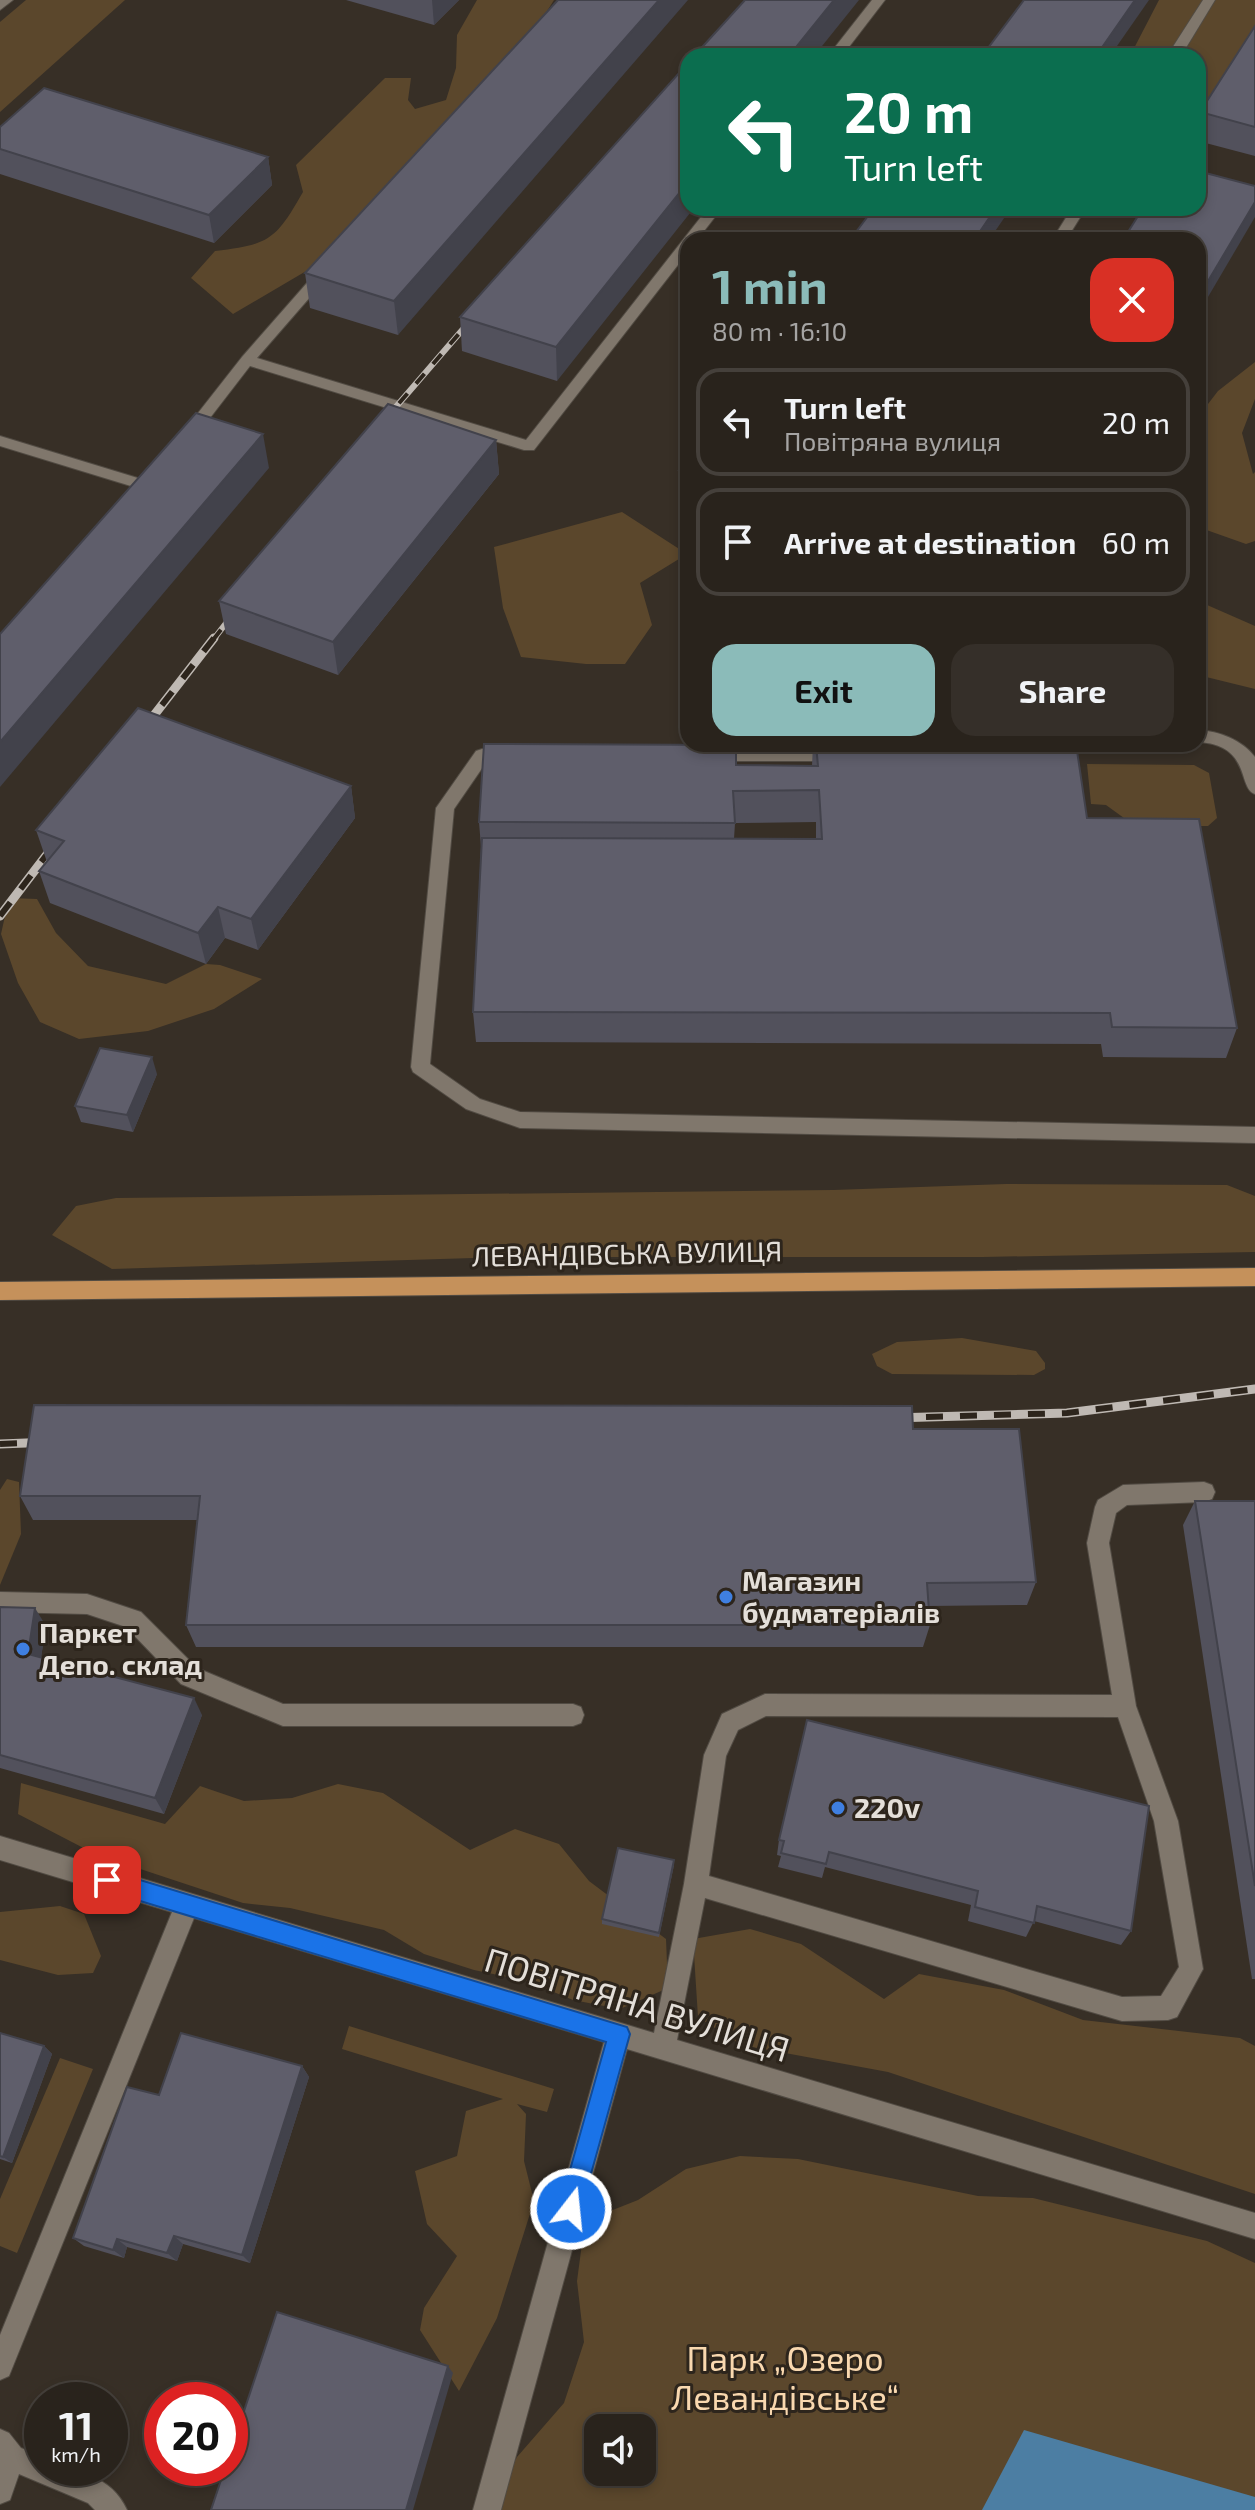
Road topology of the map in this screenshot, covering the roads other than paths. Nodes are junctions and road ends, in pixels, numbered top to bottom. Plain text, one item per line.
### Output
1 (7, 0) edge
2 (879, 0) edge
3 (1209, 0) edge
4 (0, 6) edge
5 (841, 48) edge
6 (1179, 48) edge
7 (709, 216) edge
8 (696, 232) edge
9 (342, 252) edge
10 (680, 263) edge
11 (247, 360) junction
12 (0, 441) edge
13 (1206, 736) edge
14 (529, 755) edge
15 (687, 755) edge
16 (861, 755) edge
17 (1255, 788) edge
18 (1255, 1135) edge
19 (1255, 1277) edge
20 (0, 1291) edge
21 (1204, 1492) dead end
22 (0, 1602) edge
23 (1125, 1706) junction
24 (573, 1715) dead end
25 (0, 1848) edge
26 (696, 1884) junction
27 (187, 1905) junction
28 (619, 2034) junction
29 (663, 2048) junction
30 (1255, 2226) edge
31 (6, 2337) edge
32 (0, 2367) edge
33 (6, 2449) edge
34 (0, 2490) edge
35 (113, 2510) edge
36 (487, 2510) edge

1 - 4 street
2 - 5 street
3 - 6 street
7 - 8 street
9 - 11 street
10 - 11 street
11 - 12 street
13 - 17 street
14 - 18 street
15 - 16 street
19 - 20 main road, ЛЕВАНДІВСЬКА ВУЛИЦЯ
21 - 23 street
22 - 24 street
23 - 26 street
23 - 26 street
25 - 27 street, ПОВІТРЯНА ВУЛИЦЯ
26 - 29 street
27 - 28 street, ПОВІТРЯНА ВУЛИЦЯ
27 - 31 street
28 - 29 street, ПОВІТРЯНА ВУЛИЦЯ
28 - 36 street
29 - 30 street, ПОВІТРЯНА ВУЛИЦЯ
31 - 32 street
33 - 34 street
33 - 35 street

